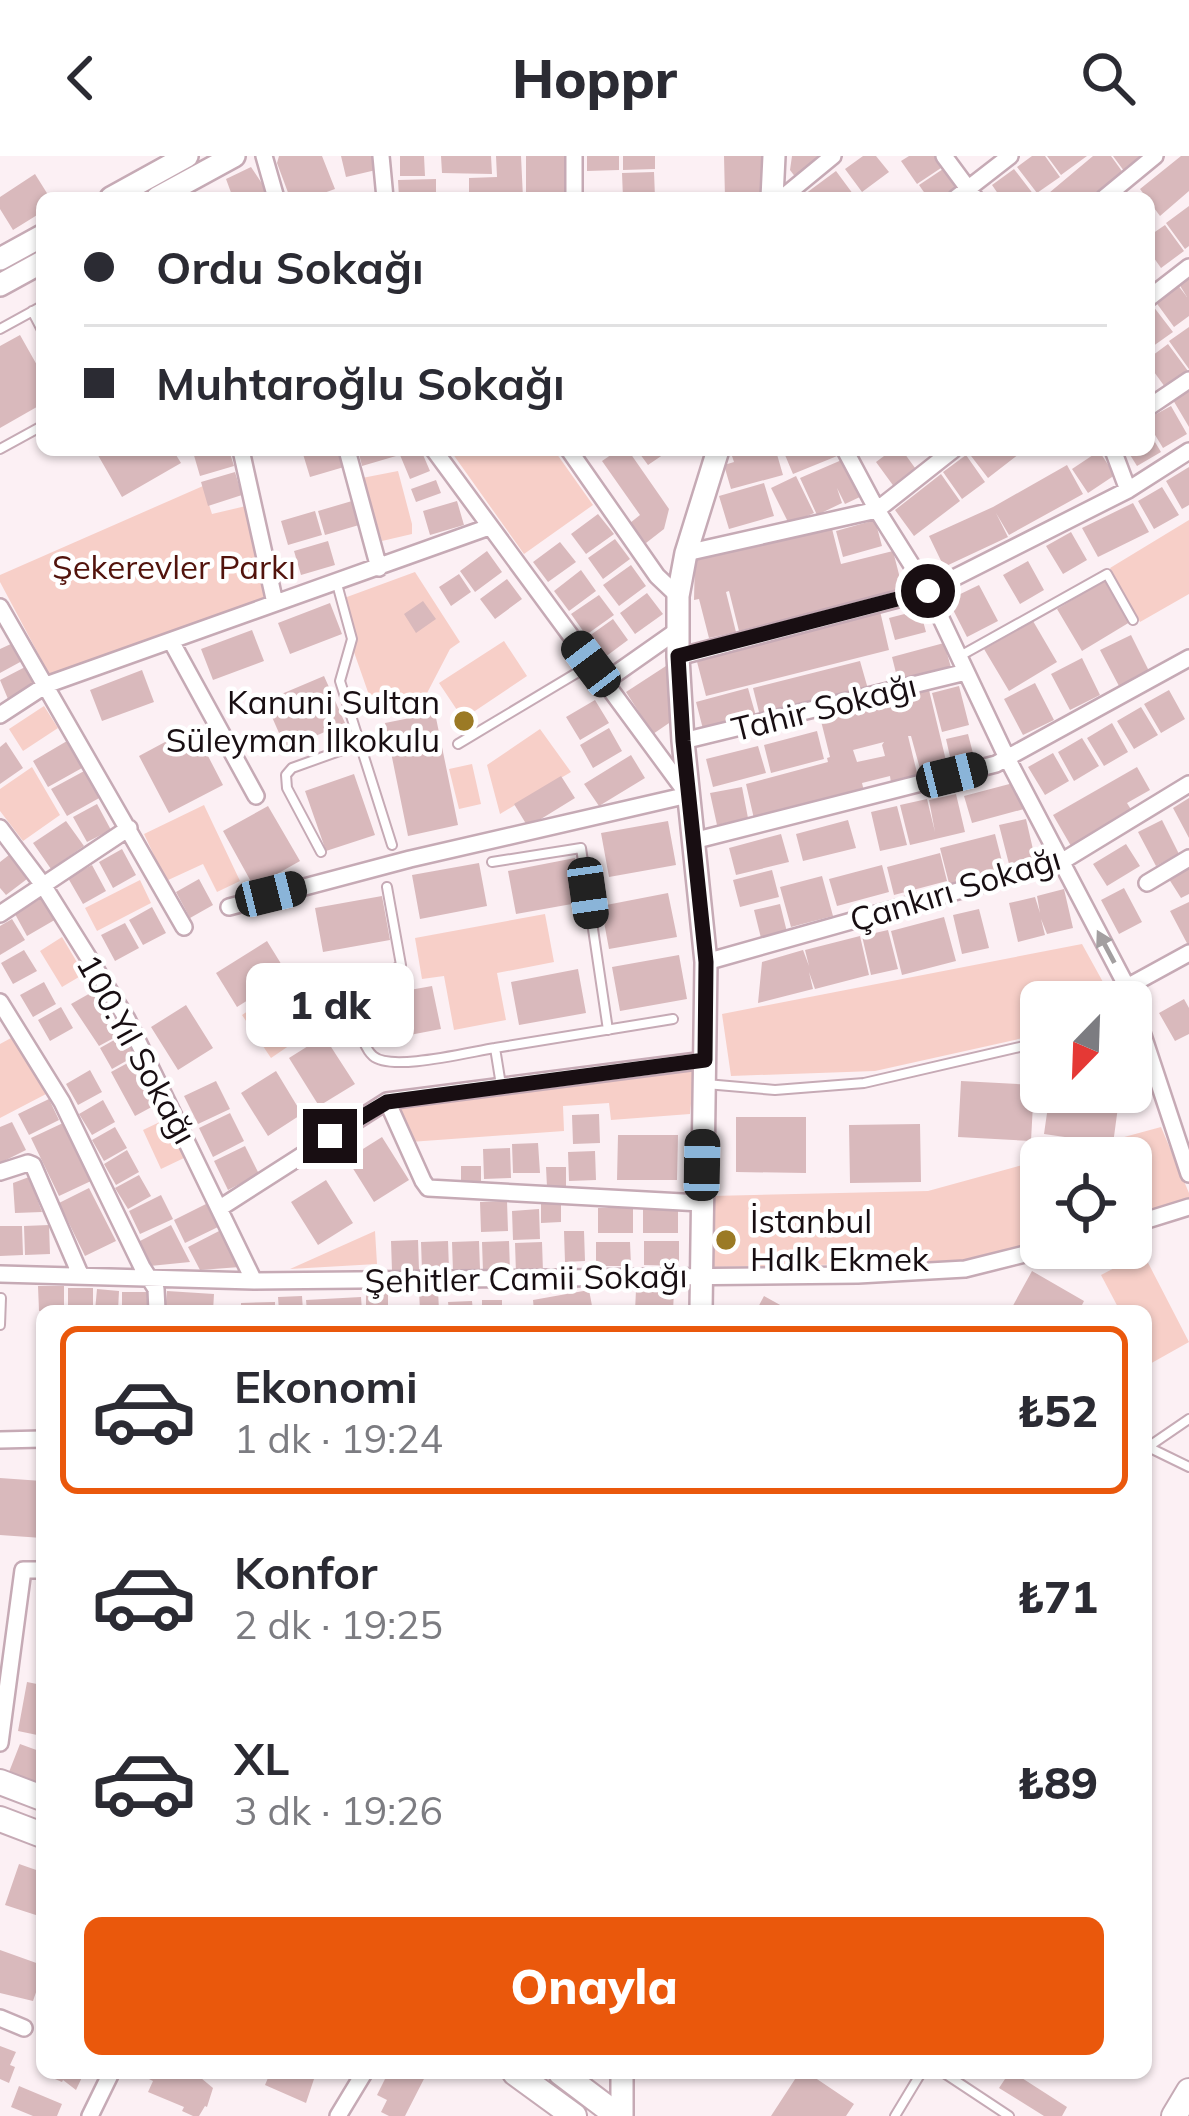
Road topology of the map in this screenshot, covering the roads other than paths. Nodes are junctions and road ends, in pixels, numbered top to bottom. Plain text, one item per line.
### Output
1 (187, 156) edge
2 (233, 156) edge
3 (264, 156) edge
4 (382, 156) edge
5 (574, 156) edge
6 (774, 156) edge
7 (832, 156) edge
8 (944, 156) edge
9 (1010, 156) edge
10 (1155, 156) edge
11 (184, 191) edge
12 (122, 192) edge
13 (274, 192) edge
14 (385, 192) edge
15 (574, 192) edge
16 (772, 192) edge
17 (789, 192) edge
18 (964, 192) edge
19 (969, 192) edge
20 (1111, 192) edge
21 (36, 239) edge
22 (0, 259) edge
23 (36, 265) edge
24 (1189, 267) edge
25 (0, 285) edge
26 (1155, 293) edge
27 (36, 309) edge
28 (32, 311) junction
29 (36, 319) edge
30 (0, 329) edge
31 (1189, 380) edge
32 (1155, 403) edge
33 (36, 429) edge
34 (0, 449) edge
35 (1189, 451) edge
36 (242, 456) edge
37 (349, 456) edge
38 (438, 456) edge
39 (573, 456) edge
40 (710, 456) edge
41 (848, 456) edge
42 (945, 456) edge
43 (1115, 456) edge
44 (1128, 490) junction
45 (877, 510) junction
46 (489, 527) junction
47 (686, 553) junction
48 (379, 568) junction
49 (336, 582) junction
50 (928, 591) junction
51 (679, 596) junction
52 (275, 603) junction
53 (0, 607) edge
54 (1132, 620) dead end
55 (5, 626) edge
56 (678, 631) junction
57 (171, 641) junction
58 (678, 656) junction
59 (1189, 658) edge
60 (591, 664) junction
61 (963, 665) junction
62 (604, 682) junction
63 (46, 686) junction
64 (0, 716) edge
65 (683, 741) junction
66 (360, 744) junction
67 (458, 745) dead end
68 (1007, 758) junction
69 (1189, 784) edge
70 (688, 794) junction
71 (256, 796) dead end
72 (0, 828) edge
73 (129, 828) junction
74 (693, 841) junction
75 (392, 844) dead end
76 (321, 853) dead end
77 (1189, 858) edge
78 (492, 862) dead end
79 (1060, 862) junction
80 (1148, 883) dead end
81 (43, 885) junction
82 (387, 887) dead end
83 (230, 907) dead end
84 (0, 914) edge
85 (184, 927) dead end
86 (1189, 953) edge
87 (706, 962) junction
88 (1124, 981) edge
89 (1138, 981) edge
90 (0, 1003) edge
91 (673, 1018) dead end
92 (608, 1030) junction
93 (1020, 1047) edge
94 (495, 1048) junction
95 (705, 1060) junction
96 (1152, 1062) edge
97 (704, 1084) junction
98 (501, 1087) junction
99 (387, 1102) junction
100 (0, 1172) edge
101 (1189, 1174) edge
102 (701, 1203) junction
103 (1189, 1207) edge
104 (220, 1208) junction
105 (1152, 1218) edge
106 (1020, 1255) edge
107 (0, 1274) edge
108 (80, 1274) junction
109 (150, 1277) junction
110 (700, 1277) junction
111 (254, 1281) junction
112 (1, 1298) edge
113 (157, 1305) edge
114 (701, 1305) edge
115 (0, 1325) edge
116 (1189, 1419) edge
117 (36, 1439) edge
118 (0, 1440) edge
119 (1152, 1444) edge
120 (1152, 1449) edge
121 (1189, 1467) edge
122 (36, 1570) edge
123 (0, 1742) edge
124 (0, 1782) edge
125 (36, 1796) edge
126 (0, 1819) edge
127 (36, 1833) edge
128 (0, 2018) edge
129 (24, 2028) dead end
130 (108, 2079) edge
131 (360, 2079) edge
132 (523, 2079) edge
133 (568, 2079) edge
134 (622, 2079) edge
135 (917, 2079) edge
136 (953, 2079) edge
137 (1189, 2091) edge
138 (90, 2116) edge
139 (338, 2116) edge
140 (574, 2116) edge
141 (620, 2116) edge
142 (895, 2116) edge
143 (1009, 2116) edge
144 (1174, 2116) edge

1 - 12 street
2 - 11 street
3 - 13 street
4 - 14 street
5 - 15 street
6 - 16 street
7 - 17 street
8 - 18 street
9 - 19 street
10 - 20 street
21 - 22 street
23 - 25 street
24 - 26 street
27 - 28 lane
28 - 29 lane
28 - 30 lane
31 - 32 street
33 - 34 lane
35 - 44 street
36 - 52 street
37 - 48 street
38 - 46 street
39 - 51 street
40 - 47 street
41 - 45 street
42 - 45 street
43 - 44 street
44 - 50 street
45 - 47 street
45 - 50 street
46 - 48 street
46 - 60 street
47 - 51 street
48 - 49 street
49 - 52 street
49 - 66 lane
50 - 58 street
50 - 61 street
51 - 56 street
52 - 57 street
53 - 55 street
54 - 61 lane
55 - 63 street
56 - 58 street
56 - 62 street
57 - 63 street
57 - 71 street
58 - 65 street
59 - 68 street
60 - 62 street
60 - 67 lane
61 - 65 street, Tahir Sokağı
61 - 68 street
62 - 70 street
63 - 64 street
63 - 73 street
65 - 70 street
66 - 75 lane
66 - 76 lane
68 - 74 street
68 - 79 street
69 - 79 street, Çankırı Sokağı
70 - 74 street
70 - 83 street
72 - 81 street, 100.Yıl Sokağı
73 - 81 street
73 - 85 street
74 - 87 street
77 - 80 street
78 - 92 lane
79 - 87 street, Çankırı Sokağı
88 -> 79 street
81 - 84 street
81 - 104 street, 100.Yıl Sokağı
82 - 94 lane
86 - 89 street
87 - 95 street
90 - 109 street
91 - 92 lane
92 - 94 lane
93 - 97 lane
94 - 98 lane
95 - 97 street
95 - 98 street
96 - 101 street
97 - 102 street
98 - 99 street
99 - 102 street
99 - 104 street
100 - 108 street
102 - 110 street
103 - 105 street
104 - 111 street, 100.Yıl Sokağı
106 - 110 street, Şehitler Camii Sokağı
107 - 108 street, Şehitler Camii Sokağı
108 - 109 street, Şehitler Camii Sokağı
109 - 111 street, Şehitler Camii Sokağı
109 - 113 street
110 - 111 street, Şehitler Camii Sokağı
110 - 114 street
112 - 115 lane
116 - 119 lane
117 - 118 street
120 - 121 lane
122 - 123 street
124 - 125 main road
126 - 127 main road
128 - 129 street
130 - 138 street
131 - 139 street
132 - 140 main road
133 - 141 main road
134 - 141 street
135 - 142 lane
136 - 143 lane
137 - 144 main road

